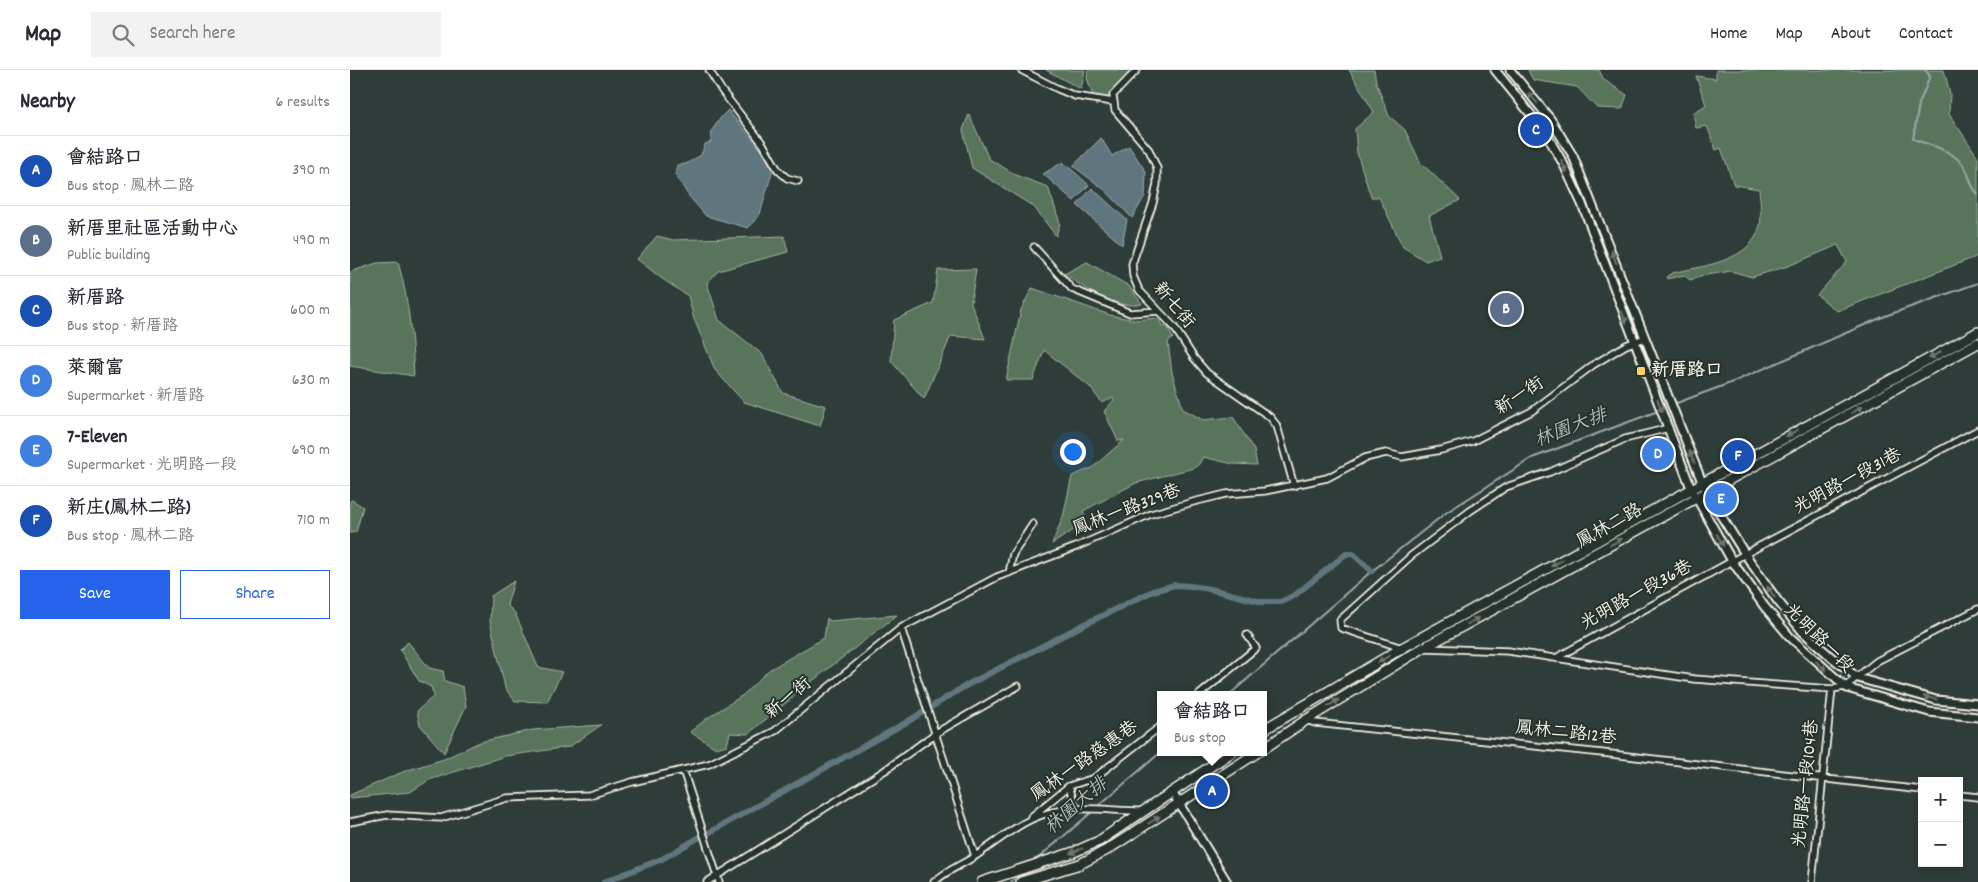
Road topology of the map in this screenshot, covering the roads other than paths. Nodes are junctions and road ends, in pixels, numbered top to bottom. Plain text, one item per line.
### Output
1 (709, 70) edge
2 (1021, 70) edge
3 (1137, 70) edge
4 (1495, 70) edge
5 (1510, 70) edge
6 (1113, 102) junction
7 (798, 181) dead end
8 (1034, 247) dead end
9 (1158, 311) junction
10 (1978, 332) edge
11 (1644, 338) junction
12 (1634, 342) junction
13 (1978, 343) edge
14 (1668, 427) junction
15 (1978, 430) edge
16 (1402, 457) joint
17 (1702, 482) junction
18 (1294, 486) junction
19 (1691, 488) junction
20 (1707, 492) junction
21 (1696, 498) junction
22 (1033, 524) dead end
23 (1745, 554) junction
24 (1732, 561) junction
25 (1009, 573) junction
26 (1978, 609) edge
27 (901, 628) junction
28 (1247, 635) dead end
29 (1402, 648) junction
30 (1423, 648) junction
31 (1556, 658) junction
32 (1858, 678) junction
33 (1018, 686) dead end
34 (1845, 687) junction
35 (1832, 689) junction
36 (1204, 691) edge
37 (1978, 704) edge
38 (1978, 717) edge
39 (1306, 720) junction
40 (1267, 728) edge
41 (1157, 729) edge
42 (936, 733) junction
43 (1267, 746) edge
44 (1226, 756) edge
45 (1252, 756) edge
46 (683, 770) junction
47 (1823, 779) junction
48 (1070, 786) junction
49 (1918, 790) edge
50 (1172, 792) junction
51 (1963, 795) edge
52 (1978, 797) edge
53 (1179, 804) junction
54 (1076, 809) junction
55 (1143, 811) junction
56 (350, 822) edge
57 (1025, 822) junction
58 (975, 856) junction
59 (717, 875) junction
60 (707, 882) edge
61 (719, 882) edge
62 (934, 882) edge
63 (982, 882) edge
64 (1021, 882) edge
65 (1227, 882) edge
66 (1812, 882) edge

1 - 7 street
2 - 6 street
3 - 6 street
4 -> 12 street, 光明路一段
11 -> 5 street, 光明路一段
6 - 9 street, 新七街
8 - 9 street
9 - 18 street, 新七街
10 -> 17 main road, 鳳林二路
11 - 12 street, 新一街
17 -> 11 street, 光明路一段
12 -> 14 street, 光明路一段
12 - 16 street, 新一街
20 -> 13 main road, 鳳林二路
14 - 19 street, 光明路一段
14 - 29 street
15 - 23 street, 光明路一段31巷
16 - 18 street, 鳳林一路329巷
17 - 19 main road, 鳳林二路
17 - 20 street, 光明路一段
18 - 25 street, 鳳林一路329巷
19 - 21 street, 光明路一段
19 -> 29 main road, 鳳林二路
20 - 21 main road, 鳳林二路
20 - 23 street, 光明路一段
21 -> 24 street, 光明路一段
30 -> 21 main road, 鳳林二路
22 - 25 street
23 - 24 street, 光明路一段31巷
32 -> 23 street, 光明路一段
24 - 31 street, 光明路一段36巷
24 -> 34 street, 光明路一段
25 - 27 street, 鳳林一路329巷
26 - 32 street
27 - 42 street
27 - 46 street, 新一街
28 - 36 street
29 -> 40 main road, 鳳林二路
30 - 31 street
39 -> 30 main road, 鳳林二路
31 - 35 street
32 - 34 street
37 -> 32 street, 光明路一段
33 - 42 street
34 - 35 street
34 - 38 street, 光明路一段
35 - 47 street, 光明路一段104巷
39 - 43 main road, 鳳林二路
39 - 47 street, 鳳林二路12巷
41 - 48 street, 鳳林一路慈惠巷
42 - 58 street
42 - 59 street
44 - 50 main road
45 - 53 main road
46 - 56 street
46 - 59 street
47 - 49 street, 鳳林二路12巷
47 - 66 street, 光明路一段104巷
48 - 54 street
48 - 57 street, 鳳林一路慈惠巷
50 - 53 street
50 - 55 main road
51 - 52 street
64 -> 53 main road
53 - 65 street
54 - 55 street
54 - 57 street
55 -> 63 main road
57 - 58 street
58 - 62 street
59 - 60 street
59 - 61 street

